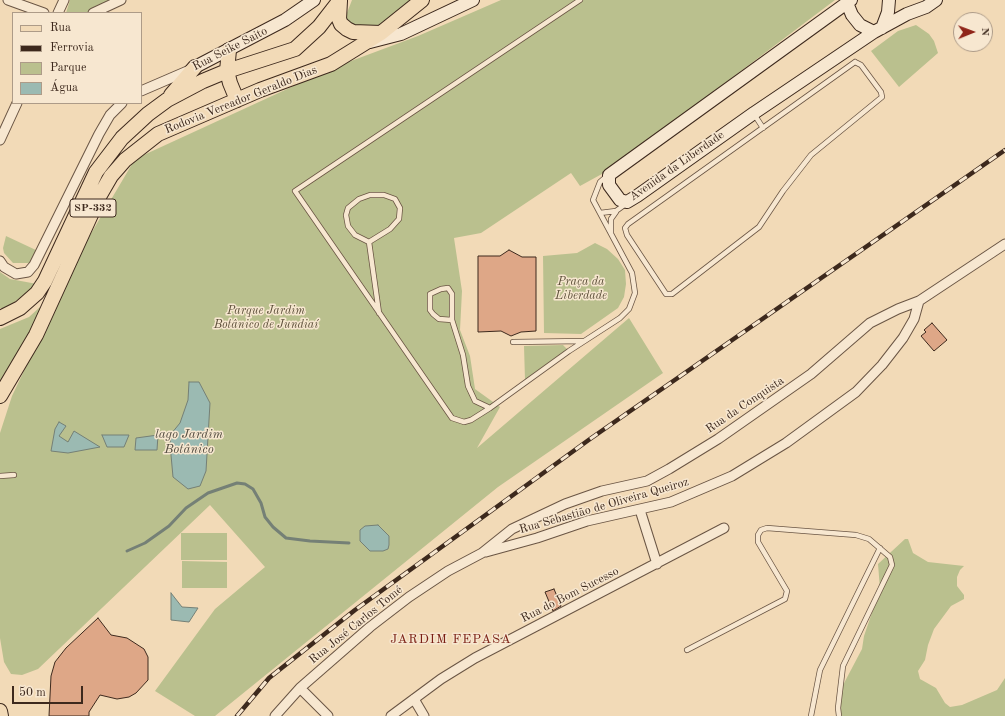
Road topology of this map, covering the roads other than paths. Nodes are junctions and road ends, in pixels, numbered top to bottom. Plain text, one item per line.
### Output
1 (8, 0) edge
2 (64, 0) edge
3 (121, 0) edge
4 (314, 0) edge
5 (340, 0) edge
6 (422, 0) edge
7 (471, 0) edge
8 (580, 0) edge
9 (889, 0) edge
10 (936, 0) edge
11 (849, 1) edge
12 (41, 12) edge
13 (58, 12) edge
14 (95, 12) edge
15 (878, 30) junction
16 (381, 33) junction
17 (367, 42) junction
18 (229, 50) junction
19 (195, 68) junction
20 (227, 71) junction
21 (142, 91) edge
22 (167, 100) junction
23 (237, 100) junction
24 (17, 104) edge
25 (119, 104) edge
26 (754, 114) junction
27 (763, 128) junction
28 (0, 140) edge
29 (609, 175) junction
30 (627, 202) junction
31 (616, 211) junction
32 (600, 213) junction
33 (612, 238) junction
34 (369, 242) junction
35 (1005, 244) edge
36 (0, 261) edge
37 (919, 301) junction
38 (380, 315) junction
39 (0, 318) edge
40 (452, 320) junction
41 (584, 341) junction
42 (514, 342) dead end
43 (11, 379) junction
44 (0, 396) edge
45 (0, 407) edge
46 (490, 408) junction
47 (14, 475) dead end
48 (0, 476) edge
49 (640, 510) junction
50 (724, 528) dead end
51 (880, 548) junction
52 (482, 553) junction
53 (657, 564) junction
54 (687, 650) dead end
55 (300, 688) junction
56 (414, 699) junction
57 (0, 711) edge
58 (1, 716) edge
59 (275, 716) edge
60 (328, 716) edge
61 (391, 716) edge
62 (424, 716) edge
63 (811, 716) edge
64 (839, 716) edge

1 - 12 street
2 - 13 street
3 - 14 street
4 - 18 street, Rua Seike Saito
5 - 16 main road
5 - 20 main road, Rodovia Vereador Geraldo Dias / SP-332
6 - 16 main road, Rodovia Vereador Geraldo Dias / SP-332
7 - 17 street
8 - 38 lane
9 - 15 street
10 - 15 street, Avenida da Liberdade
11 - 15 street
11 - 29 street
15 - 26 street, Avenida da Liberdade
16 - 17 main road, Rodovia Vereador Geraldo Dias / SP-332
17 - 23 main road, Rodovia Vereador Geraldo Dias / SP-332
18 - 19 street, Rua Seike Saito
18 - 20 main road
19 - 21 street, Rua Seike Saito
19 - 22 main road
20 - 22 main road, Rodovia Vereador Geraldo Dias / SP-332
20 - 23 main road
22 - 39 main road, Rodovia Vereador Geraldo Dias / SP-332
23 - 43 main road, Rodovia Vereador Geraldo Dias / SP-332
24 - 28 street
25 - 36 street
26 - 27 lane
26 - 30 street, Avenida da Liberdade
27 - 27 lane
29 - 30 street, Avenida da Liberdade
29 - 32 lane
30 - 31 lane
31 - 32 lane
31 - 33 lane
32 - 33 lane
33 - 41 lane
34 - 34 lane
34 - 38 lane
35 - 37 street, Rua da Conquista
37 - 49 street, Rua Sebastião de Oliveira Queiroz
37 - 52 street, Rua da Conquista
38 - 46 lane
40 - 40 lane
40 - 46 lane
41 - 42 lane
41 - 46 lane
43 - 44 main road, Rodovia Vereador Geraldo Dias / SP-332
43 - 45 main road
47 - 48 lane
49 - 52 street, Rua Sebastião de Oliveira Queiroz
49 - 53 street
50 - 53 street, Rua do Bom Sucesso
51 - 54 lane
51 - 63 lane
51 - 64 lane
52 - 55 street, Rua José Carlos Tomé
53 - 56 street, Rua do Bom Sucesso
55 - 59 street, Rua José Carlos Tomé
55 - 60 street
56 - 61 street, Rua do Bom Sucesso
56 - 62 street
57 - 58 main road

